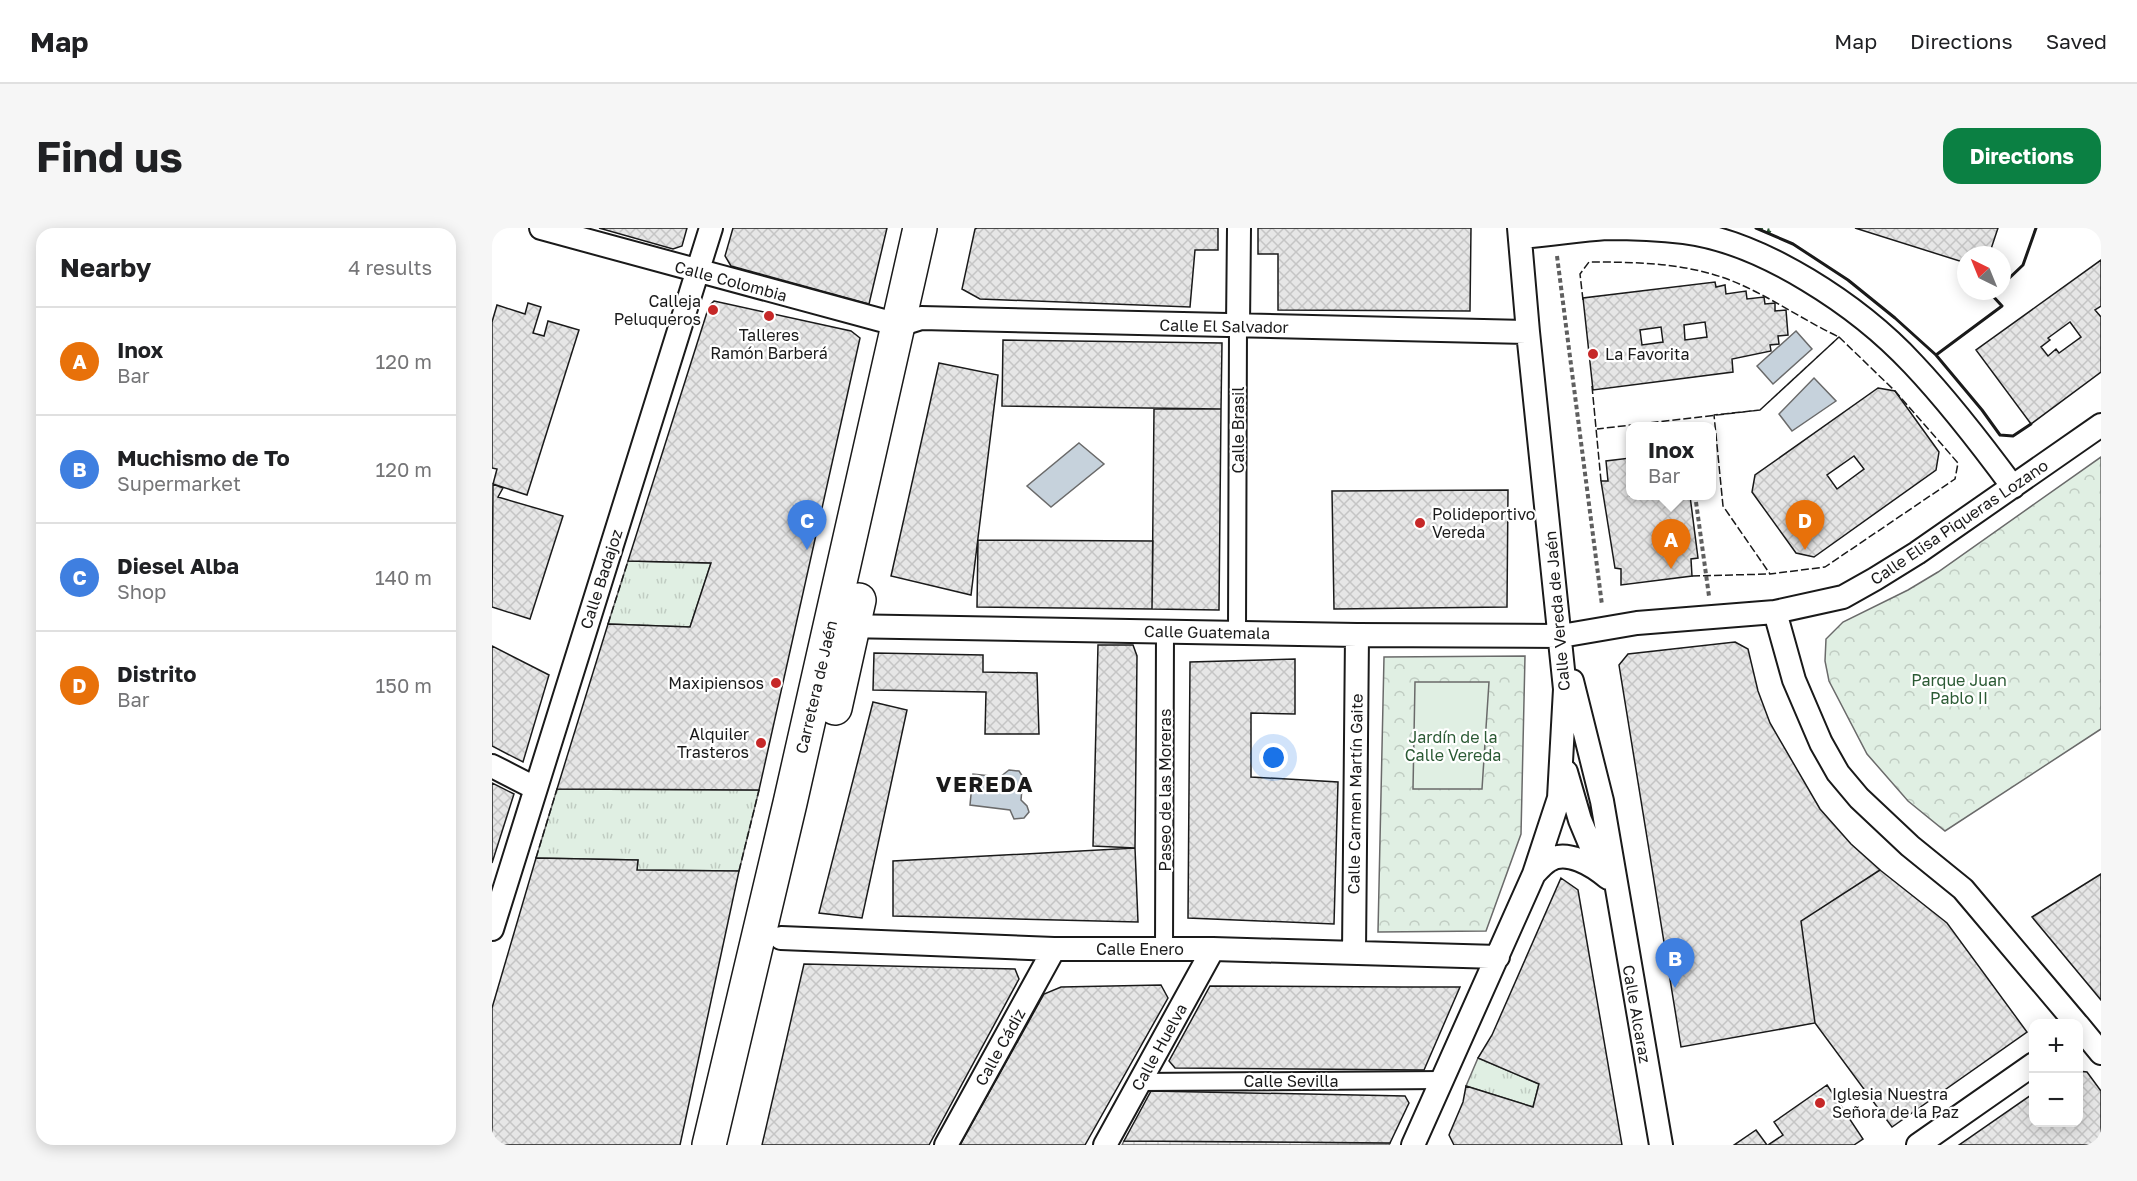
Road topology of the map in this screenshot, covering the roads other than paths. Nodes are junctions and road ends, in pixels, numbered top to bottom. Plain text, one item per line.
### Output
1 (541, 228) edge
2 (711, 228) edge
3 (921, 228) edge
4 (942, 228) edge
5 (1239, 228) edge
6 (1520, 232) edge
7 (698, 272) junction
8 (910, 322) junction
9 (1238, 326) junction
10 (1528, 332) junction
11 (2101, 425) edge
12 (2013, 488) junction
13 (1775, 612) junction
14 (842, 626) junction
15 (1165, 631) junction
16 (1237, 632) junction
17 (1357, 635) junction
18 (1561, 636) junction
19 (1562, 757) junction
20 (492, 766) edge
21 (535, 788) junction
22 (1534, 874) junction
23 (1614, 882) junction
24 (492, 929) edge
25 (782, 938) junction
26 (1054, 949) junction
27 (1213, 949) junction
28 (1164, 950) junction
29 (1354, 952) junction
30 (1498, 957) junction
31 (2072, 1019) edge
32 (2083, 1032) edge
33 (2101, 1053) edge
34 (2029, 1067) edge
35 (1443, 1080) junction
36 (1139, 1082) junction
37 (709, 1145) edge
38 (733, 1145) edge
39 (946, 1145) edge
40 (1105, 1145) edge
41 (1413, 1145) edge
42 (1661, 1145) edge
43 (1918, 1145) edge

1 - 7 street, Calle Colombia
2 - 7 street, Calle Badajoz
3 - 8 main road, Carretera de Jaén
4 - 8 main road, Carretera de Jaén
5 - 9 street, Calle Brasil
6 - 10 street, Calle Vereda de Jaén
6 - 12 street
7 - 8 street, Calle Colombia
7 - 21 street, Calle Badajoz
8 - 9 street, Calle El Salvador
8 - 14 main road, Carretera de Jaén
9 - 10 street, Calle El Salvador
9 - 16 street, Calle Brasil
10 - 18 street, Calle Vereda de Jaén
11 - 12 street, Calle Elisa Piqueras Lozano
12 - 13 street, Calle Elisa Piqueras Lozano
13 - 18 street, Calle Elisa Piqueras Lozano
13 - 31 street
14 - 15 street, Calle Guatemala
14 - 25 main road, Carretera de Jaén
14 - 37 main road, Carretera de Jaén
15 - 16 street, Calle Guatemala
15 - 28 street, Paseo de las Moreras
16 - 17 street, Calle Guatemala
17 - 18 street, Calle Guatemala
17 - 29 street, Calle Carmen Martín Gaite
18 - 19 street, Calle Vereda de Jaén
18 - 23 street, Calle Alcaraz
19 - 22 street, Calle Vereda de Jaén
19 - 23 street, Calle Alcaraz
20 - 21 street
21 - 24 street, Calle Badajoz
22 - 23 street
22 - 30 street, Calle Vereda de Jaén
23 - 42 street, Calle Alcaraz
25 - 26 street, Calle Enero
25 - 38 main road, Carretera de Jaén
26 - 28 street, Calle Enero
26 - 39 street, Calle Cádiz
27 - 28 street, Calle Enero
27 - 29 street, Calle Enero
27 - 36 street, Calle Huelva
29 - 30 street, Calle Enero
30 - 35 street, Calle Vereda de Jaén
32 - 33 street
34 - 43 street
35 - 36 street, Calle Sevilla
35 - 41 street, Calle Vereda de Jaén
36 - 40 street, Calle Huelva

